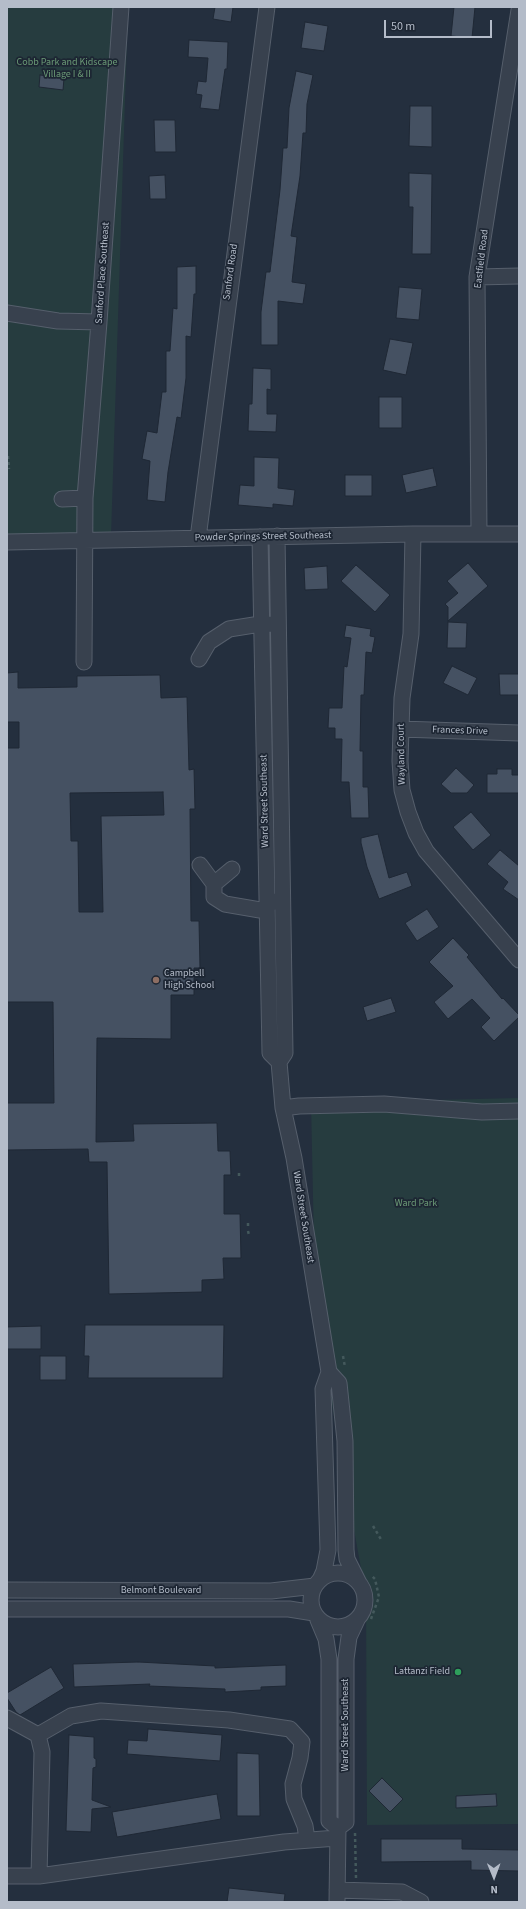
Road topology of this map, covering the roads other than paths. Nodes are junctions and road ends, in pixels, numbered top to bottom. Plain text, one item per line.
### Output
1 (121, 7) edge
2 (267, 7) edge
3 (519, 10) edge
4 (519, 276) edge
5 (477, 277) junction
6 (7, 313) edge
7 (99, 322) junction
8 (85, 498) junction
9 (62, 499) dead end
10 (413, 534) junction
11 (479, 534) junction
12 (519, 534) edge
13 (260, 536) junction
14 (277, 536) junction
15 (198, 538) junction
16 (84, 540) junction
17 (7, 542) edge
18 (262, 624) junction
19 (279, 624) junction
20 (199, 659) dead end
21 (84, 662) dead end
22 (401, 729) junction
23 (519, 733) edge
24 (200, 865) dead end
25 (232, 869) dead end
26 (214, 884) junction
27 (283, 890) junction
28 (267, 907) junction
29 (519, 960) edge
30 (279, 1062) junction
31 (283, 1108) junction
32 (519, 1111) edge
33 (329, 1372) junction
34 (317, 1583) junction
35 (359, 1583) junction
36 (8, 1590) edge
37 (8, 1609) edge
38 (316, 1616) junction
39 (357, 1620) junction
40 (7, 1718) edge
41 (38, 1734) junction
42 (337, 1833) junction
43 (307, 1839) junction
44 (7, 1876) edge
45 (38, 1876) junction
46 (337, 1896) edge
47 (421, 1902) edge

1 - 7 street, Sanford Place Southeast
2 - 15 street, Sanford Road
3 - 5 street, Eastfield Road
4 - 5 street
5 - 11 street, Eastfield Road
6 - 7 street
7 - 8 street, Sanford Place Southeast
8 - 9 street
8 - 16 street, Sanford Place Southeast
10 - 11 street, Powder Springs Street Southeast
10 - 14 street, Powder Springs Street Southeast
10 - 22 street, Wayland Court
11 - 12 street, Powder Springs Street Southeast
13 - 14 street, Powder Springs Street Southeast
13 - 15 street, Powder Springs Street Southeast
13 - 18 street, Ward Street Southeast
14 - 19 street, Ward Street Southeast
15 - 16 street, Powder Springs Street Southeast
16 - 17 street, Powder Springs Street Southeast
16 - 21 street, Sanford Place Southeast
18 - 19 street
18 - 20 street
18 - 28 street, Ward Street Southeast
19 - 27 street, Ward Street Southeast
22 - 23 street, Frances Drive
22 - 29 street, Wayland Court
24 - 26 street
25 - 26 street
26 - 28 street
27 - 28 street
27 - 30 street, Ward Street Southeast
28 - 30 street, Ward Street Southeast
30 - 31 street, Ward Street Southeast
31 - 32 street
31 - 33 street, Ward Street Southeast
33 - 34 street, Ward Street Southeast
33 - 35 street, Ward Street Southeast
34 - 35 street
34 - 36 street, Belmont Boulevard
34 - 38 street, Ward Street Southeast
35 - 39 street, Ward Street Southeast
36 - 37 street
37 - 38 street, Belmont Boulevard
38 - 39 street
38 - 42 street, Ward Street Southeast
39 - 42 street, Ward Street Southeast
40 - 41 street
41 - 43 street
41 - 45 street
42 - 43 street
42 - 46 street, Ward Street Southeast
43 - 45 street
44 - 45 street
46 - 47 street

